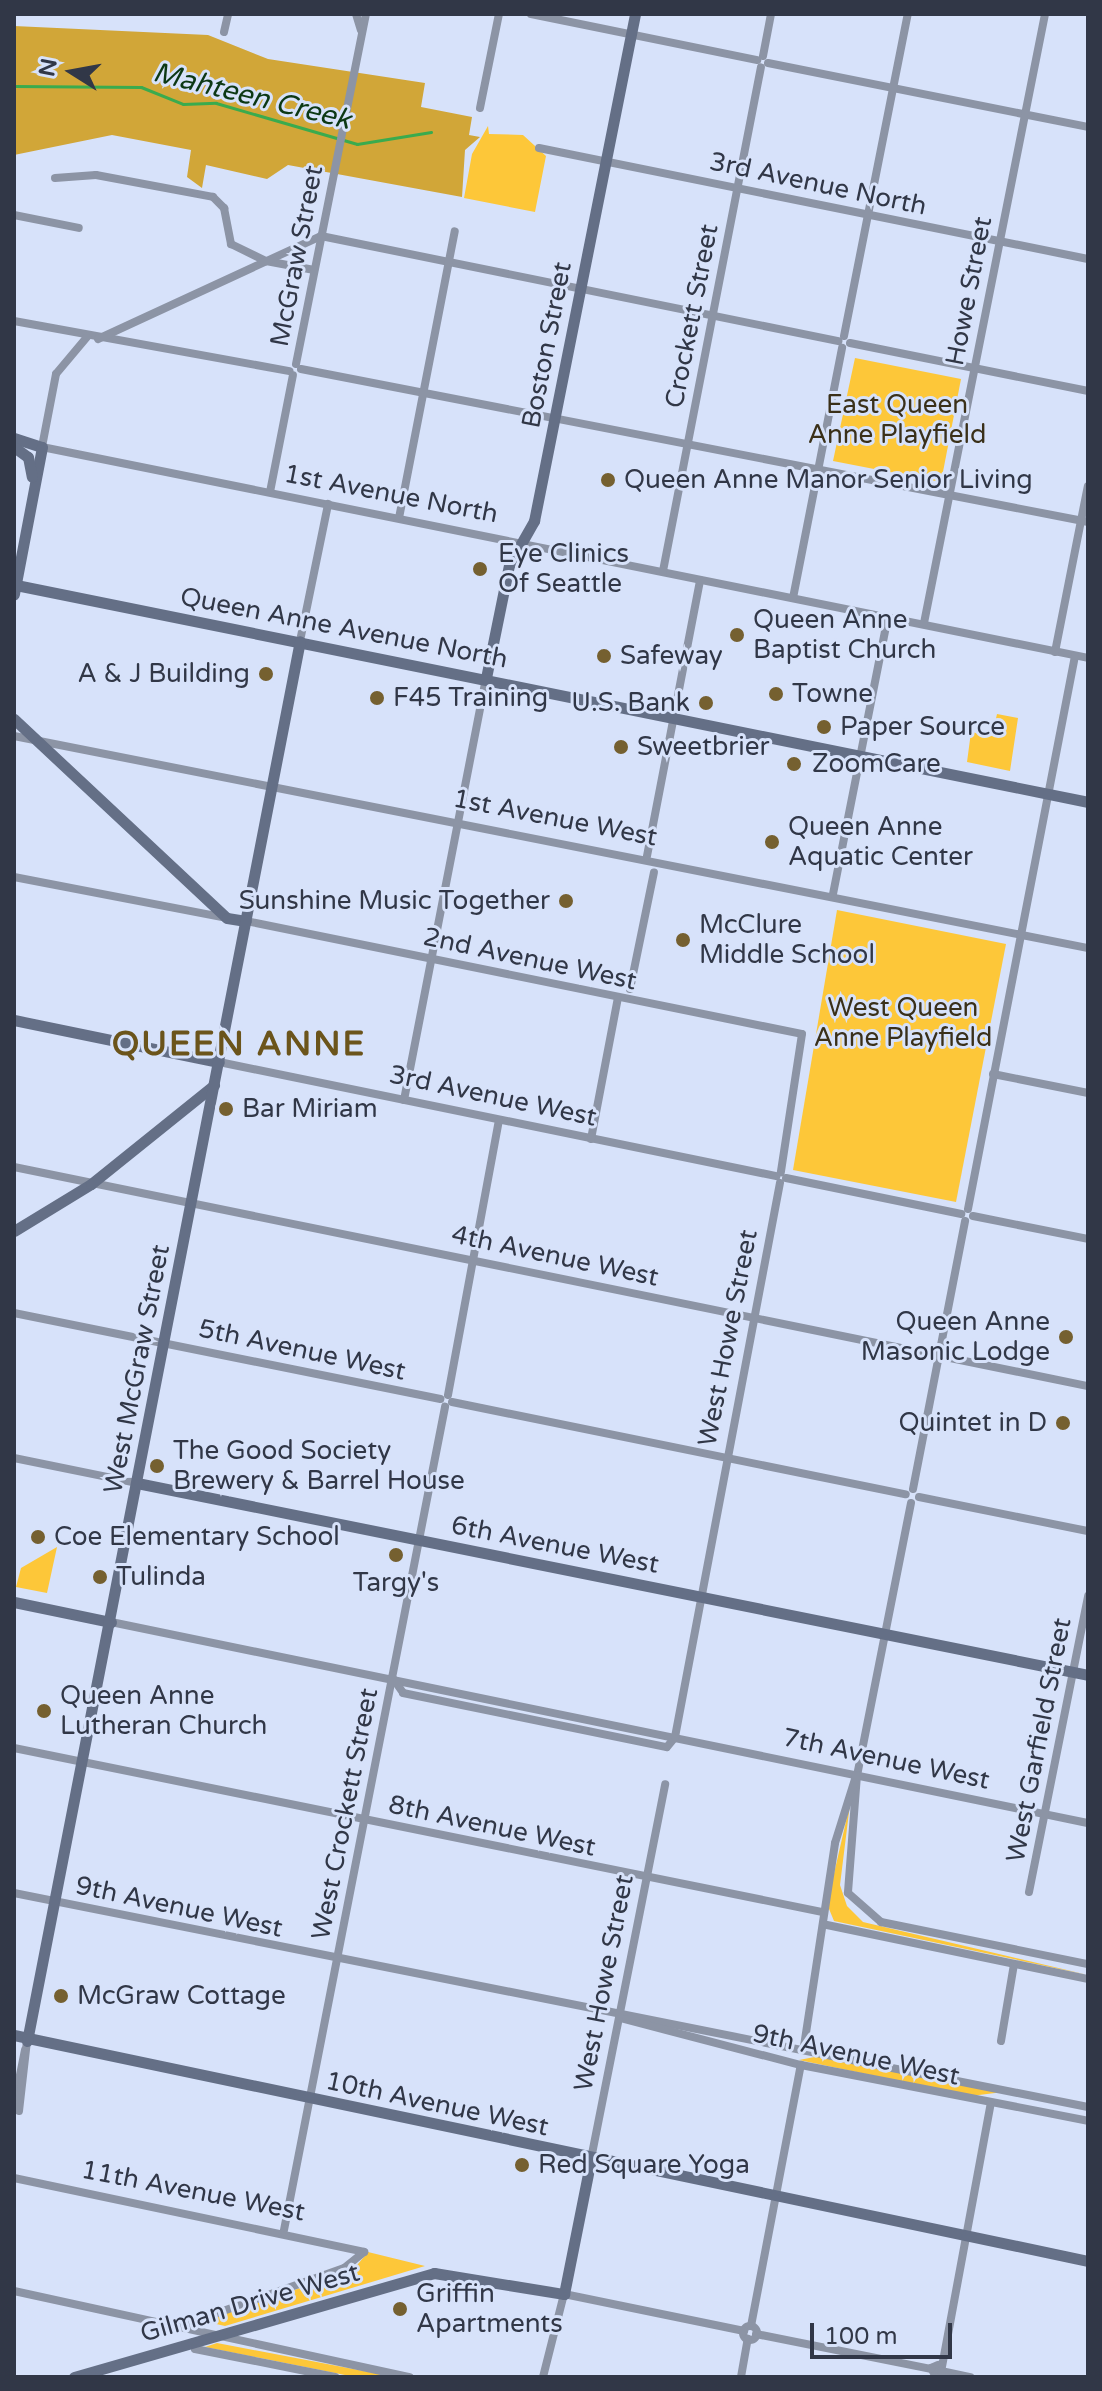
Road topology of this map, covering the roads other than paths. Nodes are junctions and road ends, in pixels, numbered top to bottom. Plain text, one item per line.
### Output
1 (228, 14) edge
2 (356, 14) edge
3 (366, 14) edge
4 (499, 14) edge
5 (531, 14) edge
6 (635, 14) edge
7 (771, 14) edge
8 (908, 14) edge
9 (1045, 14) edge
10 (224, 32) dead end
11 (631, 34) junction
12 (362, 35) junction
13 (762, 61) junction
14 (893, 88) junction
15 (480, 108) dead end
16 (1025, 114) junction
17 (1088, 127) edge
18 (539, 148) dead end
19 (606, 161) junction
20 (55, 178) dead end
21 (738, 188) junction
22 (868, 214) junction
23 (14, 215) edge
24 (79, 228) dead end
25 (455, 231) dead end
26 (321, 236) junction
27 (1000, 242) junction
28 (1088, 259) edge
29 (266, 261) junction
30 (449, 261) junction
31 (314, 270) junction
32 (580, 288) junction
33 (713, 315) junction
34 (14, 321) edge
35 (87, 337) junction
36 (98, 339) junction
37 (844, 342) junction
38 (974, 369) junction
39 (295, 370) junction
40 (424, 390) junction
41 (1088, 391) edge
42 (555, 416) junction
43 (14, 438) edge
44 (688, 443) junction
45 (14, 447) edge
46 (42, 447) junction
47 (818, 469) junction
48 (1088, 486) edge
49 (270, 492) junction
50 (949, 496) junction
51 (32, 498) junction
52 (328, 504) junction
53 (399, 518) junction
54 (1084, 521) edge
55 (523, 543) junction
56 (663, 571) junction
57 (700, 580) junction
58 (15, 587) edge
59 (793, 598) junction
60 (888, 616) junction
61 (924, 623) junction
62 (300, 641) junction
63 (1055, 652) junction
64 (1075, 656) junction
65 (1088, 658) edge
66 (486, 678) junction
67 (674, 716) junction
68 (14, 719) edge
69 (31, 735) junction
70 (14, 736) edge
71 (861, 756) junction
72 (273, 782) junction
73 (1048, 794) junction
74 (1088, 802) edge
75 (459, 819) junction
76 (647, 856) junction
77 (654, 872) dead end
78 (14, 877) edge
79 (833, 894) junction
80 (227, 918) junction
81 (246, 921) junction
82 (1020, 934) junction
83 (1088, 948) edge
84 (431, 959) junction
85 (630, 989) dead end
86 (618, 998) junction
87 (14, 1020) edge
88 (806, 1037) joint
89 (219, 1062) junction
90 (993, 1074) junction
91 (214, 1085) junction
92 (1088, 1093) edge
93 (404, 1100) junction
94 (499, 1121) junction
95 (591, 1139) junction
96 (14, 1167) edge
97 (780, 1177) junction
98 (91, 1184) junction
99 (191, 1203) junction
100 (967, 1215) junction
101 (14, 1231) edge
102 (1088, 1239) edge
103 (473, 1260) junction
104 (14, 1313) edge
105 (754, 1318) junction
106 (165, 1343) junction
107 (939, 1355) junction
108 (1088, 1386) edge
109 (446, 1401) junction
110 (728, 1457) junction
111 (14, 1458) edge
112 (137, 1483) junction
113 (912, 1496) junction
114 (1088, 1531) edge
115 (418, 1540) junction
116 (1088, 1596) edge
117 (702, 1597) junction
118 (14, 1602) edge
119 (111, 1622) junction
120 (885, 1635) junction
121 (1073, 1672) junction
122 (1088, 1675) edge
123 (392, 1677) junction
124 (675, 1737) junction
125 (14, 1748) edge
126 (84, 1761) junction
127 (857, 1775) junction
128 (665, 1784) dead end
129 (1045, 1815) junction
130 (364, 1819) junction
131 (1088, 1823) edge
132 (647, 1878) junction
133 (1029, 1892) dead end
134 (14, 1893) edge
135 (56, 1902) junction
136 (822, 1912) junction
137 (827, 1925) junction
138 (337, 1960) junction
139 (1014, 1964) junction
140 (1088, 1964) edge
141 (1088, 1979) edge
142 (619, 2018) junction
143 (14, 2035) edge
144 (27, 2041) junction
145 (1001, 2041) dead end
146 (804, 2046) junction
147 (801, 2065) junction
148 (310, 2100) junction
149 (991, 2103) junction
150 (1088, 2107) edge
151 (16, 2108) edge
152 (1088, 2121) edge
153 (591, 2159) junction
154 (14, 2178) edge
155 (775, 2197) junction
156 (284, 2230) junction
157 (963, 2236) junction
158 (363, 2250) joint
159 (1088, 2261) edge
160 (14, 2291) edge
161 (564, 2294) junction
162 (184, 2325) junction
163 (750, 2333) junction
164 (211, 2337) junction
165 (193, 2342) junction
166 (935, 2371) edge
167 (74, 2377) edge
168 (335, 2377) edge
169 (410, 2377) edge
170 (543, 2377) edge
171 (741, 2377) edge
172 (970, 2377) edge

1 - 10 street
2 - 12 street
3 - 12 street, McGraw Street
4 - 15 street
5 - 11 street
6 - 11 street, Boston Street
7 - 13 street, Crockett Street
8 - 14 street
9 - 16 street, Howe Street
11 - 13 street
11 - 19 street, Boston Street
12 - 26 street, McGraw Street
13 - 14 street
13 - 21 street, Crockett Street
14 - 16 street
14 - 22 street
16 - 17 street
16 - 27 street, Howe Street
18 - 19 street, 3rd Avenue North
19 - 21 street, 3rd Avenue North
19 - 32 street, Boston Street
20 - 29 street
21 - 22 street, 3rd Avenue North
21 - 33 street, Crockett Street
22 - 27 street, 3rd Avenue North
22 - 37 street
23 - 24 street
25 - 30 street
26 - 29 street
26 - 30 street
26 - 31 street, McGraw Street
27 - 28 street, 3rd Avenue North
27 - 38 street, Howe Street
29 - 31 street
29 - 36 street
30 - 32 street
30 - 40 street
31 - 39 street, McGraw Street
32 - 33 street
32 - 42 street, Boston Street
33 - 37 street
33 - 44 street, Crockett Street
34 - 35 street
35 - 36 street
35 - 46 street
36 - 39 street
37 - 38 street
37 - 47 street
38 - 41 street
38 - 50 street, Howe Street
39 - 40 street
39 - 49 street, McGraw Street
40 - 42 street
40 - 53 street
42 - 44 street
42 - 55 street, Boston Street
43 - 46 street, 1st Avenue North
44 - 47 street
44 - 56 street, Crockett Street
45 - 51 street
46 - 49 street, 1st Avenue North
46 - 51 street
47 - 50 street
47 - 59 street
48 - 54 street
49 - 52 street, 1st Avenue North
50 - 54 street
50 - 61 street, Howe Street
51 - 58 street
52 - 53 street, 1st Avenue North
52 - 62 street
53 - 55 street, 1st Avenue North
54 - 63 street
55 - 56 street, 1st Avenue North
55 - 66 street, Boston Street
56 - 57 street, 1st Avenue North
57 - 59 street, 1st Avenue North
57 - 67 street
58 - 62 street, Queen Anne Avenue North
59 - 60 street, 1st Avenue North
60 - 61 street, 1st Avenue North
60 - 71 street
61 - 63 street, 1st Avenue North
62 - 66 street, Queen Anne Avenue North
62 - 72 street, West McGraw Street
63 - 64 street, 1st Avenue North
64 - 65 street, 1st Avenue North
64 - 73 street
66 - 67 street, Queen Anne Avenue North
66 - 75 street
67 - 71 street, Queen Anne Avenue North
67 - 76 street
68 - 69 street
69 - 70 street, 1st Avenue West
69 - 72 street, 1st Avenue West
69 - 80 street
71 - 73 street, Queen Anne Avenue North
71 - 79 street
72 - 75 street, 1st Avenue West
72 - 81 street, West McGraw Street
73 - 74 street, Queen Anne Avenue North
73 - 82 street
75 - 76 street, 1st Avenue West
75 - 84 street
76 - 79 street, 1st Avenue West
77 - 85 street
78 - 80 street
79 - 82 street, 1st Avenue West
80 - 81 street
81 - 84 street, 2nd Avenue West
81 - 89 street, West McGraw Street
82 - 83 street, 1st Avenue West
82 - 90 street
84 - 86 street, 2nd Avenue West
84 - 93 street
86 - 88 street, 2nd Avenue West
86 - 95 street
87 - 89 street, 3rd Avenue West
88 - 97 street, West Howe Street
89 - 91 street, West McGraw Street
89 - 93 street, 3rd Avenue West
90 - 92 street
90 - 100 street
91 - 98 street
91 - 99 street, West McGraw Street
93 - 94 street, 3rd Avenue West
94 - 95 street, 3rd Avenue West
94 - 103 street, West Crockett Street
95 - 97 street, 3rd Avenue West
96 - 98 street, 4th Avenue West
97 - 100 street, 3rd Avenue West
97 - 105 street, West Howe Street
98 - 99 street, 4th Avenue West
98 - 101 street
99 - 103 street, 4th Avenue West
99 - 106 street, West McGraw Street
100 - 102 street, 3rd Avenue West
100 - 107 street
103 - 105 street, 4th Avenue West
103 - 109 street, West Crockett Street
104 - 106 street, 5th Avenue West
105 - 107 street, 4th Avenue West
105 - 110 street, West Howe Street
106 - 109 street, 5th Avenue West
106 - 112 street, West McGraw Street
107 - 108 street, 4th Avenue West
107 - 113 street
109 - 110 street, 5th Avenue West
109 - 115 street, West Crockett Street
110 - 113 street, 5th Avenue West
110 - 117 street, West Howe Street
111 - 112 street, 6th Avenue West
112 - 115 street, 6th Avenue West
112 - 119 street, West McGraw Street
113 - 114 street, 5th Avenue West
113 - 120 street
115 - 117 street, 6th Avenue West
115 - 123 street, West Crockett Street
116 - 121 street, West Garfield Street
117 - 120 street, 6th Avenue West
117 - 124 street, West Howe Street
118 - 119 street, 7th Avenue West
119 - 123 street, 7th Avenue West
119 - 126 street, West McGraw Street
120 - 121 street, 6th Avenue West
120 - 127 street
121 - 122 street, 6th Avenue West
121 - 129 street, West Garfield Street
123 - 124 street, 7th Avenue West
123 - 130 street, West Crockett Street
124 - 127 street, 7th Avenue West
125 - 126 street, 8th Avenue West
126 - 130 street, 8th Avenue West
126 - 135 street, West McGraw Street
127 - 129 street, 7th Avenue West
127 - 136 street
127 - 140 street
128 - 132 street, West Howe Street
129 - 131 street, 7th Avenue West
129 - 133 street, West Garfield Street
130 - 132 street, 8th Avenue West
130 - 138 street, West Crockett Street
132 - 136 street, 8th Avenue West
132 - 142 street, West Howe Street
134 - 135 street, 9th Avenue West
135 - 138 street, 9th Avenue West
135 - 144 street, West McGraw Street
136 - 137 street
137 - 139 street
137 - 146 street
138 - 142 street, 9th Avenue West
138 - 148 street, West Crockett Street
139 - 141 street
139 - 145 street
142 - 146 street, 9th Avenue West
142 - 147 street, 9th Avenue West
142 - 153 street, West Howe Street
143 - 144 street, 10th Avenue West
144 - 148 street, 10th Avenue West
144 - 151 street, West McGraw Street
146 - 150 street, 9th Avenue West
147 - 149 street, 9th Avenue West
147 - 155 street
148 - 153 street, 10th Avenue West
148 - 156 street, West Crockett Street
149 - 152 street, 9th Avenue West
149 - 157 street
153 - 155 street, 10th Avenue West
153 - 161 street, West Howe Street
154 - 156 street, 11th Avenue West
155 - 157 street, 10th Avenue West
155 - 163 street
156 - 158 street, 11th Avenue West
157 - 159 street, 10th Avenue West
157 - 166 street
158 - 162 street, Gilman Drive West
160 - 162 street
161 - 163 street
161 - 164 street, Gilman Drive West
161 - 170 street, West Howe Street
162 - 164 street
163 - 166 street
163 - 171 street
164 - 165 street, Gilman Drive West
164 - 169 street
165 - 167 street, Gilman Drive West
165 - 168 street
166 - 172 street

